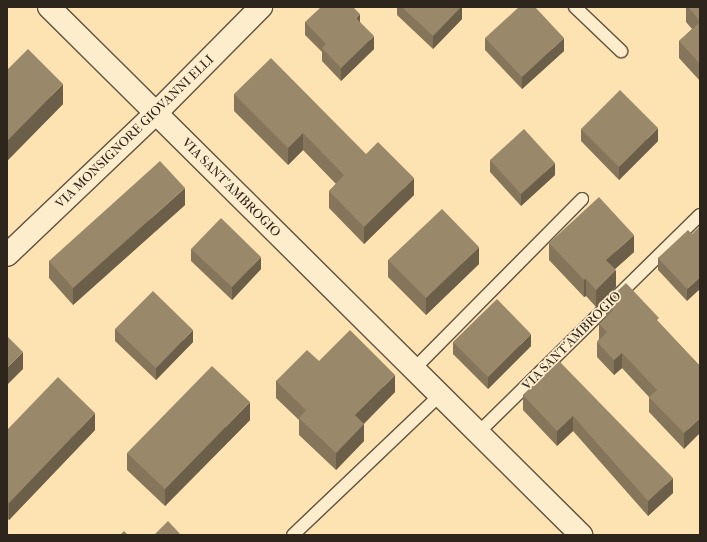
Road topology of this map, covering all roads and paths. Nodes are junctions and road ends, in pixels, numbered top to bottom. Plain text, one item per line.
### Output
1 (49, 7) edge
2 (261, 7) edge
3 (575, 7) edge
4 (621, 51) dead end
5 (155, 114) junction
6 (582, 199) dead end
7 (700, 215) edge
8 (7, 255) edge
9 (414, 369) junction
10 (440, 395) junction
11 (478, 433) junction
12 (293, 535) edge
13 (581, 535) edge

1 - 5 street, VIA SANT'AMBROGIO
2 - 5 street, VIA MONSIGNORE GIOVANNI ELLI
3 - 4 lane
5 - 8 street, VIA MONSIGNORE GIOVANNI ELLI
5 - 9 street, VIA SANT'AMBROGIO
6 - 9 lane
7 - 11 lane, VIA SANT'AMBROGIO
9 - 10 street, VIA SANT'AMBROGIO
10 - 11 street, VIA SANT'AMBROGIO
10 - 12 lane
11 - 13 street, VIA SANT'AMBROGIO

